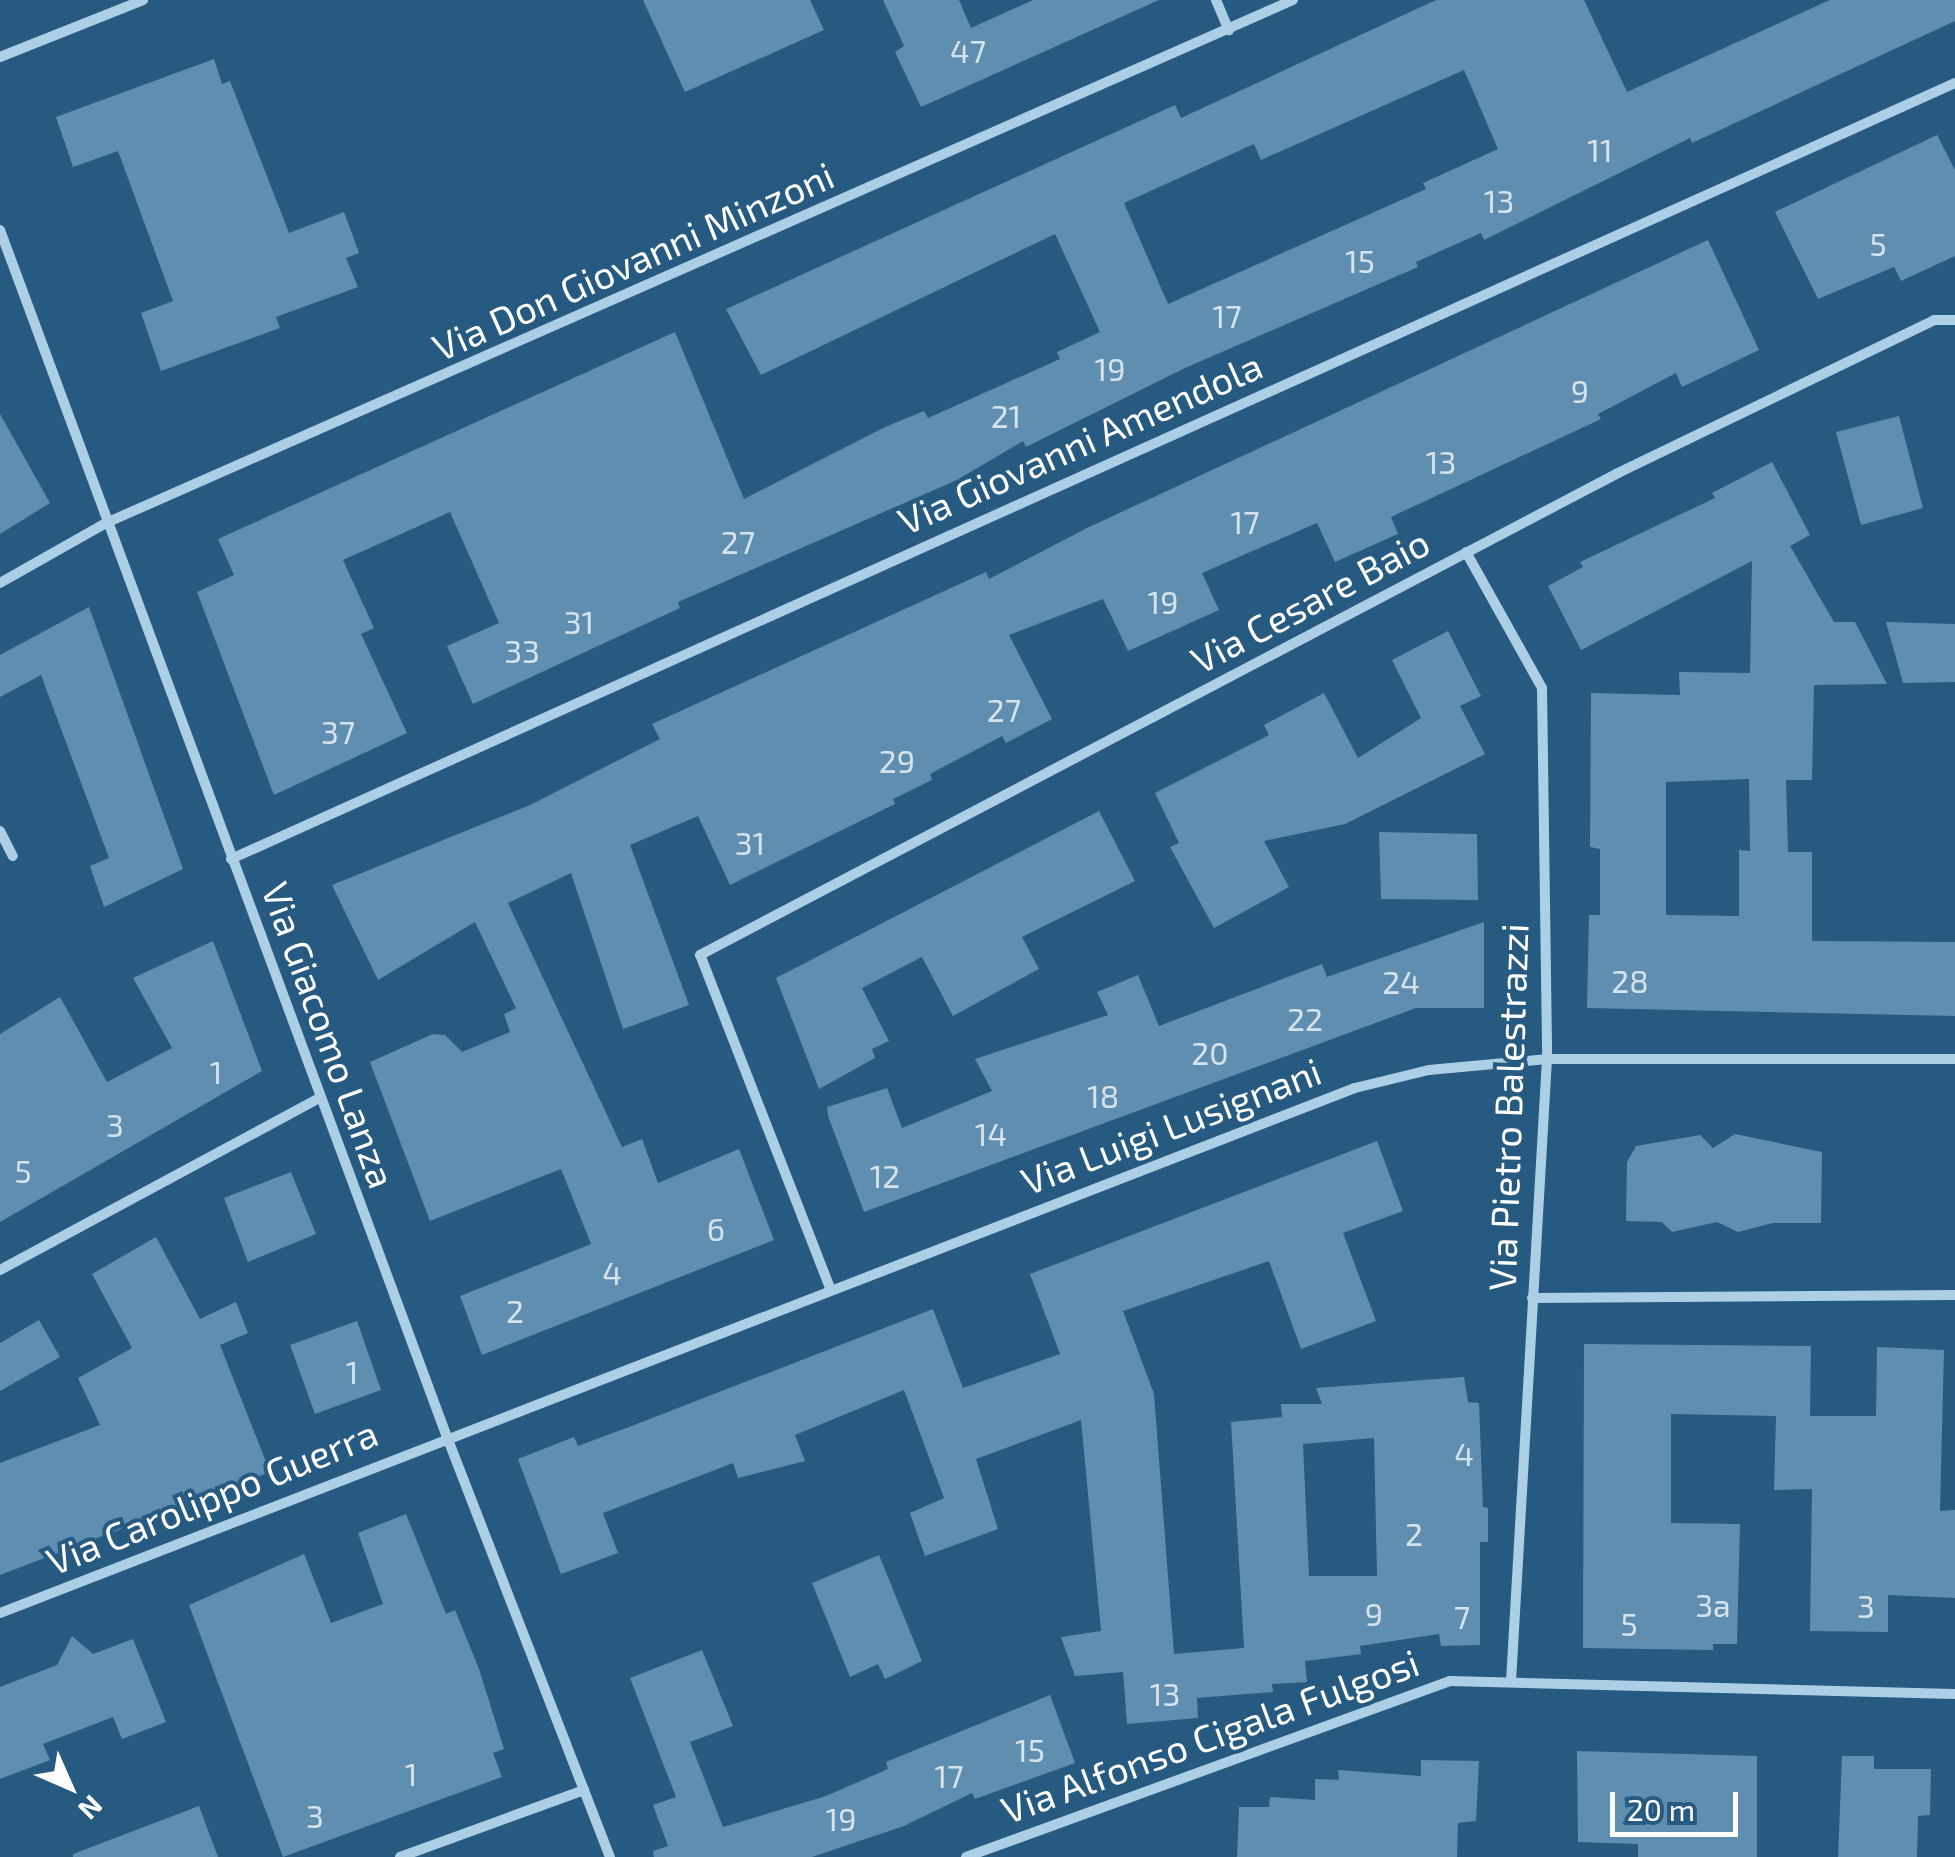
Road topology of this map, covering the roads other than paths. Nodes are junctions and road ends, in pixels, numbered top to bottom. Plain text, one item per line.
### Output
1 (143, 0) edge
2 (1216, 0) edge
3 (1293, 0) edge
4 (1229, 30) junction
5 (0, 57) edge
6 (1955, 83) edge
7 (0, 230) edge
8 (1955, 320) edge
9 (106, 523) junction
10 (1466, 552) junction
11 (0, 582) edge
12 (0, 831) edge
13 (13, 856) dead end
14 (231, 860) junction
15 (1548, 1059) junction
16 (1955, 1059) edge
17 (320, 1098) junction
18 (0, 1270) edge
19 (830, 1288) junction
20 (1955, 1295) edge
21 (1532, 1298) junction
22 (447, 1437) junction
23 (0, 1613) edge
24 (1511, 1682) junction
25 (1955, 1694) edge
26 (584, 1790) junction
27 (400, 1857) edge
28 (610, 1857) edge
29 (966, 1857) edge

1 - 5 street
2 - 4 street
3 - 4 street, Via Don Giovanni Minzoni
4 - 9 street, Via Don Giovanni Minzoni
6 - 14 street, Via Giovanni Amendola
7 - 9 street, Via Giacomo Lanza
8 - 10 street, Via Cesare Baio
9 - 11 street, Via Don Giovanni Minzoni
9 - 14 street, Via Giacomo Lanza
10 - 15 street, Via Pietro Balestrazzi
10 - 19 street, Via Cesare Baio
12 - 13 street
14 - 17 street, Via Giacomo Lanza
15 - 16 street, Via Luigi Lusignani
15 - 19 street, Via Luigi Lusignani
15 - 21 street, Via Pietro Balestrazzi
17 - 18 street
17 - 22 street, Via Giacomo Lanza
19 - 22 street, Via Luigi Lusignani
20 - 21 street
21 - 24 street, Via Pietro Balestrazzi
22 - 23 street, Via Carolippo Guerra
22 - 26 street, Via Giacomo Lanza
24 - 25 street, Via Alfonso Cigala Fulgosi
24 - 29 street, Via Alfonso Cigala Fulgosi
26 - 27 street
26 - 28 street, Via Giacomo Lanza

